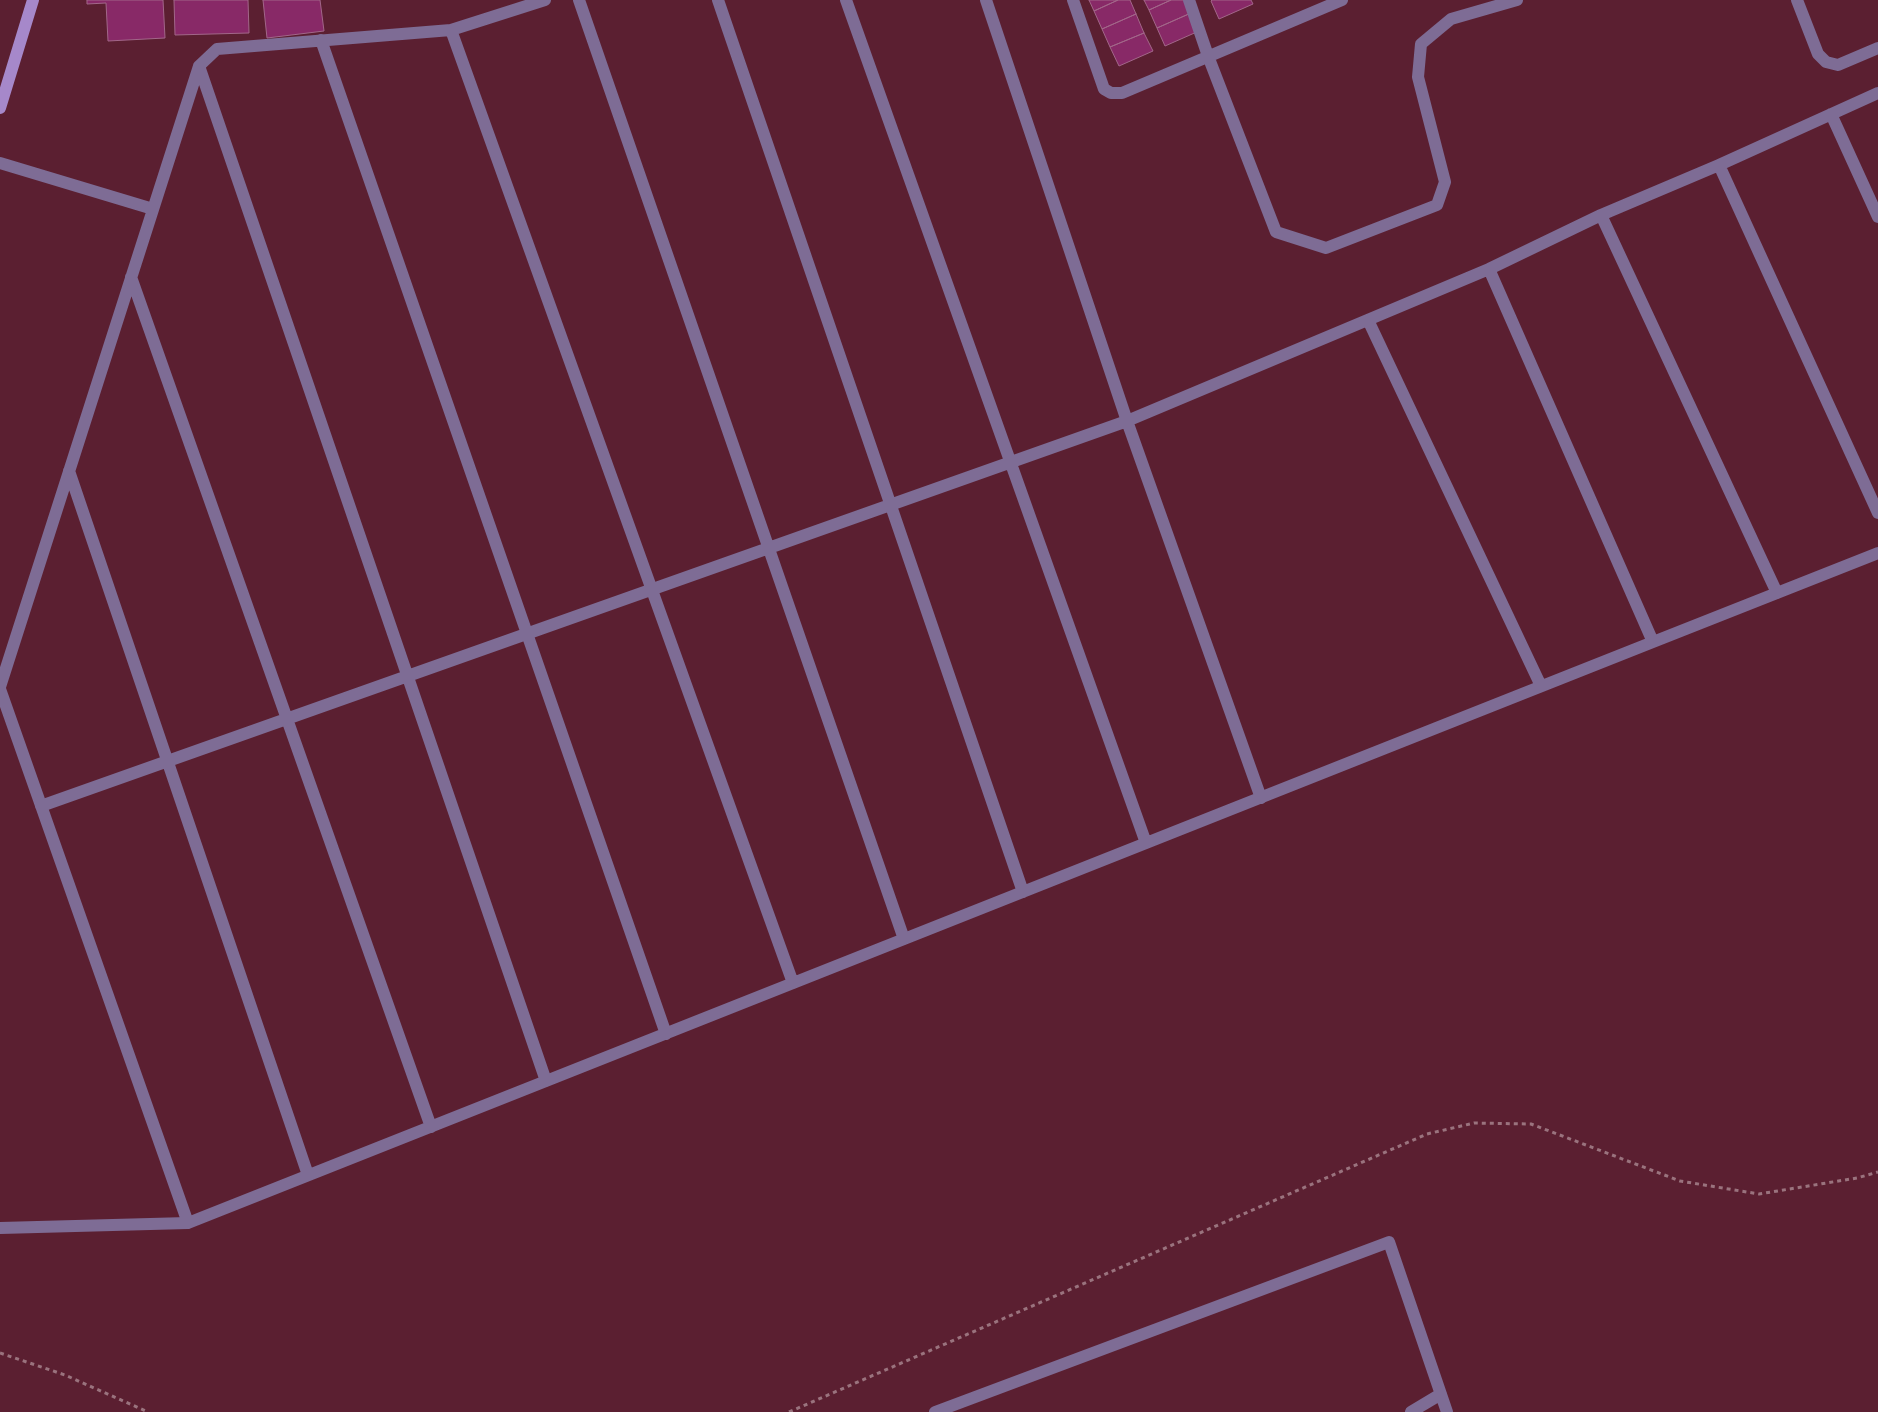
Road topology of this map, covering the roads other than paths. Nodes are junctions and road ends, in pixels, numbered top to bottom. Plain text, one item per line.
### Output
1 (33, 0) edge
2 (545, 0) edge
3 (579, 0) edge
4 (718, 0) edge
5 (846, 0) edge
6 (986, 0) edge
7 (1073, 0) edge
8 (1189, 0) edge
9 (1342, 0) edge
10 (1517, 0) edge
11 (1796, 0) edge
12 (1322, 4) edge
13 (451, 30) junction
14 (321, 40) junction
15 (1878, 48) edge
16 (1208, 56) junction
17 (199, 66) junction
18 (1878, 93) edge
19 (0, 108) edge
20 (1831, 114) junction
21 (0, 163) edge
22 (1720, 165) junction
23 (153, 209) junction
24 (1601, 215) junction
25 (1878, 217) edge
26 (1490, 269) junction
27 (131, 277) junction
28 (1368, 320) junction
29 (1127, 421) junction
30 (1010, 463) junction
31 (69, 471) junction
32 (891, 505) junction
33 (1878, 512) edge
34 (769, 548) junction
35 (1878, 553) edge
36 (652, 590) junction
37 (1777, 593) junction
38 (526, 634) junction
39 (1653, 642) junction
40 (407, 676) junction
41 (1541, 686) junction
42 (0, 688) edge
43 (287, 718) junction
44 (168, 761) junction
45 (1261, 798) junction
46 (41, 806) junction
47 (1146, 843) junction
48 (1023, 892) junction
49 (904, 939) junction
50 (793, 983) junction
51 (666, 1034) junction
52 (546, 1081) junction
53 (431, 1127) junction
54 (308, 1175) junction
55 (188, 1223) junction
56 (0, 1228) edge
57 (1441, 1394) junction
58 (935, 1412) edge
59 (1411, 1412) edge
60 (1446, 1412) edge

1 - 19 main road
2 - 13 street
3 - 34 street
4 - 32 street
5 - 30 street
6 - 29 street
7 - 16 street
8 - 16 street
9 - 12 street
10 - 16 street
11 - 15 street
12 - 16 street
13 - 14 street
13 - 36 street
14 - 17 street
14 - 38 street
17 - 23 street
17 - 40 street
18 - 20 street
20 - 22 street
20 - 25 street
21 - 23 street
22 - 24 street
22 - 33 street
23 - 27 street
24 - 26 street
24 - 37 street
26 - 28 street
26 - 39 street
27 - 31 street
27 - 43 street
28 - 29 street
28 - 41 street
29 - 30 street
29 - 45 street
30 - 32 street
30 - 47 street
31 - 42 street
31 - 44 street
32 - 34 street
32 - 48 street
34 - 36 street
34 - 49 street
35 - 37 street
36 - 38 street
36 - 50 street
37 - 39 street
38 - 40 street
38 - 51 street
39 - 41 street
40 - 43 street
40 - 52 street
41 - 45 street
42 - 46 street
43 - 44 street
43 - 53 street
44 - 46 street
44 - 54 street
45 - 47 street
46 - 55 street
47 - 48 street
48 - 49 street
49 - 50 street
50 - 51 street
51 - 52 street
52 - 53 street
53 - 54 street
54 - 55 street
55 - 56 street
57 - 58 street
57 - 59 street
57 - 60 street

